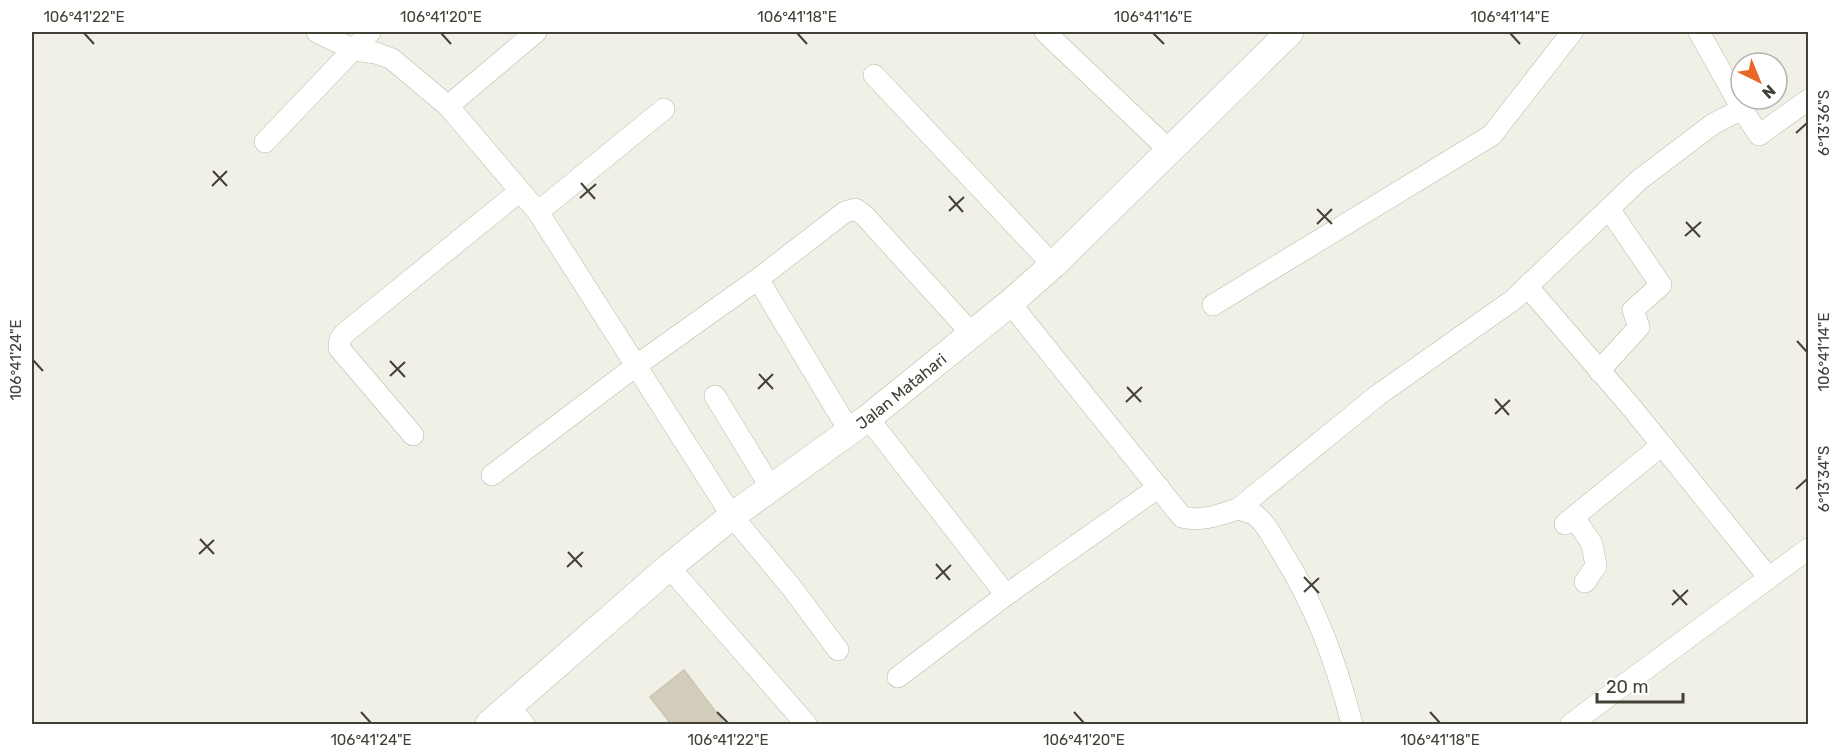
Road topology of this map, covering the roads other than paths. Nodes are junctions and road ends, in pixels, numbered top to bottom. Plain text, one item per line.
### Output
1 (317, 32) edge
2 (370, 32) edge
3 (536, 32) edge
4 (1046, 32) edge
5 (1290, 32) edge
6 (1572, 32) edge
7 (1699, 32) edge
8 (354, 50) junction
9 (874, 75) dead end
10 (1729, 86) edge
11 (1809, 100) edge
12 (448, 106) junction
13 (664, 109) dead end
14 (1738, 111) edge
15 (1743, 111) edge
16 (265, 142) dead end
17 (1170, 151) junction
18 (520, 191) junction
19 (1609, 209) junction
20 (538, 212) junction
21 (1053, 265) junction
22 (758, 279) junction
23 (1527, 286) junction
24 (1010, 303) junction
25 (1213, 305) dead end
26 (972, 334) junction
27 (637, 364) junction
28 (1599, 371) junction
29 (715, 396) dead end
30 (859, 425) junction
31 (413, 435) dead end
32 (1662, 446) junction
33 (492, 475) dead end
34 (1159, 487) junction
35 (771, 488) junction
36 (1238, 509) junction
37 (732, 516) junction
38 (1809, 549) edge
39 (669, 567) junction
40 (1769, 578) junction
41 (1584, 582) dead end
42 (1006, 595) junction
43 (838, 650) dead end
44 (898, 677) dead end
45 (517, 716) edge
46 (489, 724) edge
47 (806, 724) edge
48 (1352, 724) edge
49 (1571, 724) edge

1 - 8 street
2 - 8 street
3 - 12 street
4 - 17 street
5 - 17 street, Jalan Matahari
6 - 25 street
7 - 10 street
8 - 12 street
8 - 16 street
9 - 21 street
11 - 15 street
12 - 18 street
13 - 20 street
14 - 19 street
17 - 21 street, Jalan Matahari
18 - 20 street
18 - 31 street
19 - 23 street
19 - 28 street
20 - 27 street
21 - 24 street, Jalan Matahari
22 - 26 street
22 - 27 street
22 - 30 street
23 - 28 street
23 - 36 street
24 - 26 street, Jalan Matahari
24 - 34 street
26 - 30 street, Jalan Matahari
27 - 33 street
27 - 37 street
28 - 32 street
29 - 35 street
30 - 35 street, Jalan Matahari
30 - 42 street
32 - 40 street
32 - 41 street
34 - 36 street
34 - 42 street
35 - 37 street, Jalan Matahari
36 - 48 street
37 - 39 street, Jalan Matahari
37 - 43 street
38 - 40 street
39 - 45 street, Jalan Matahari
39 - 47 street
40 - 49 street
42 - 44 street
45 - 46 street, Jalan Matahari

